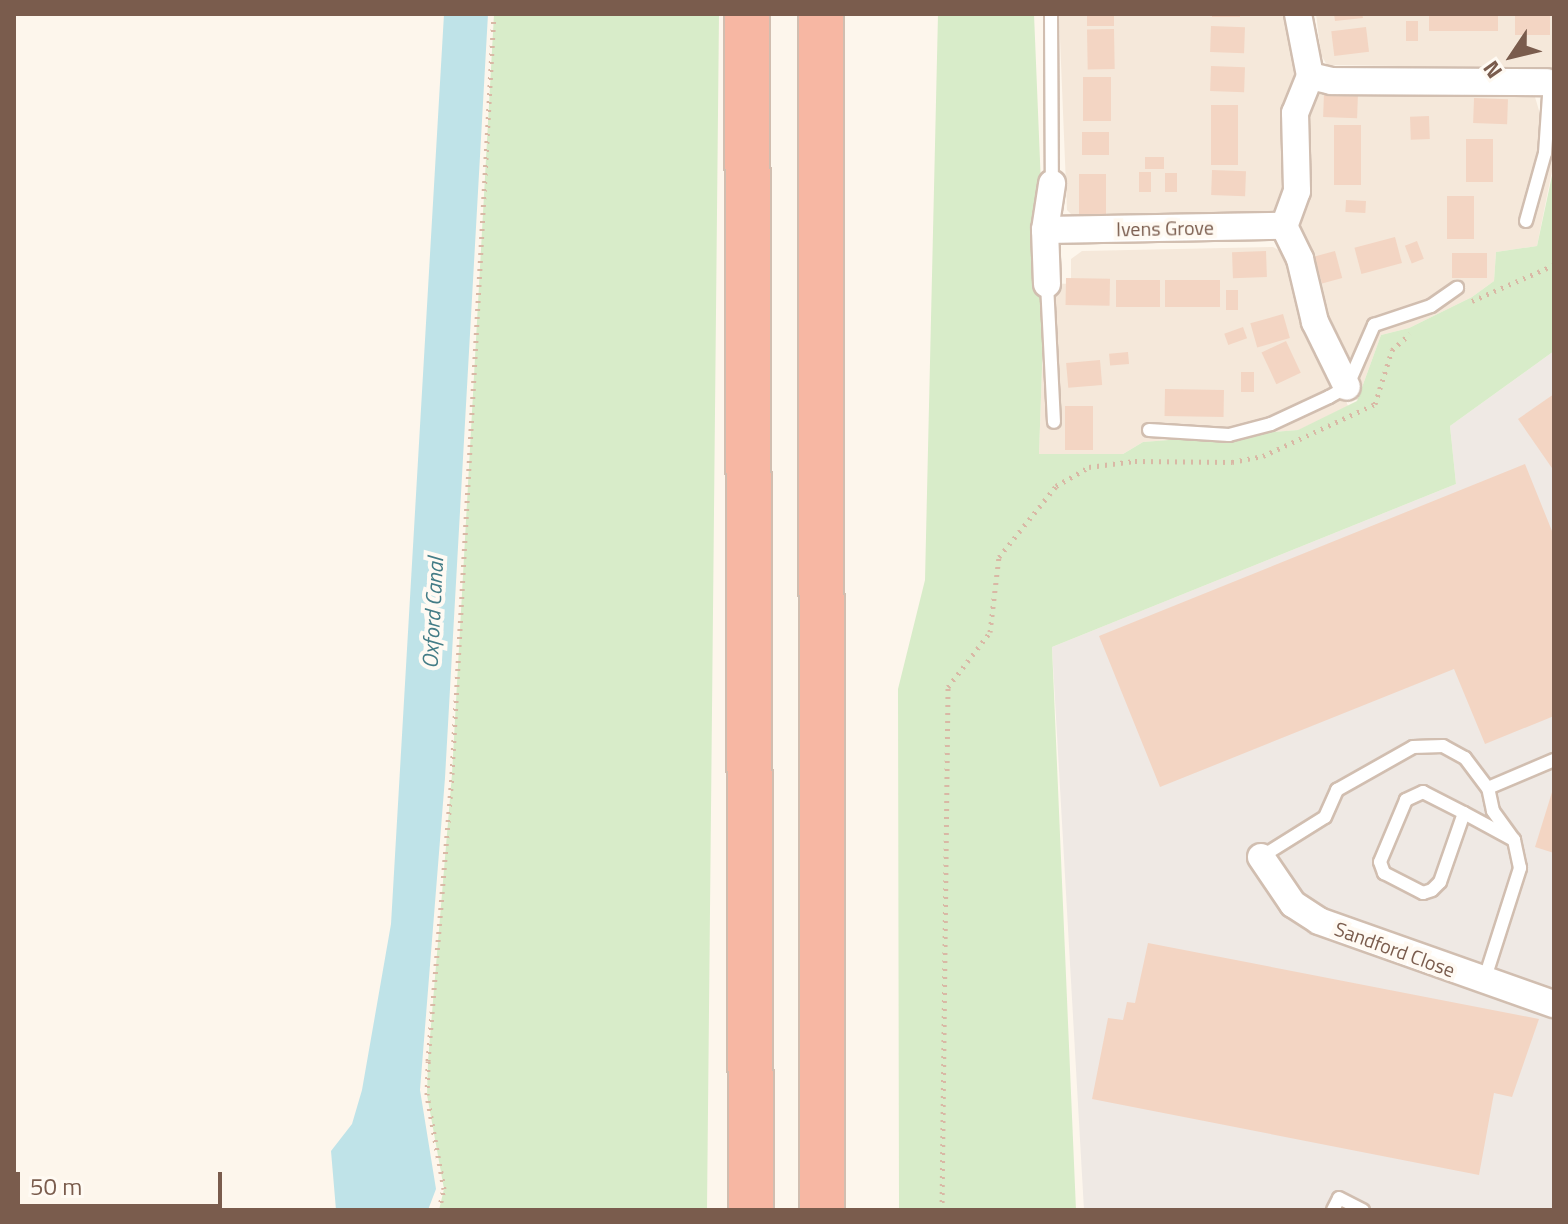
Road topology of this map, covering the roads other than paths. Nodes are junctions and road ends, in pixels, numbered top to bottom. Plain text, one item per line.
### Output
1 (747, 14) edge
2 (821, 14) edge
3 (1051, 14) edge
4 (1298, 14) edge
5 (1310, 76) junction
6 (1550, 82) edge
7 (1052, 184) joint
8 (1526, 221) dead end
9 (1284, 226) junction
10 (1045, 230) junction
11 (1047, 284) joint
12 (1457, 288) dead end
13 (1347, 387) junction
14 (1054, 422) dead end
15 (1149, 430) dead end
16 (1554, 760) edge
17 (1488, 788) junction
18 (1464, 813) junction
19 (1514, 840) junction
20 (1261, 857) joint
21 (1484, 981) junction
22 (1554, 1004) edge
23 (751, 1210) edge
24 (822, 1210) edge
25 (1333, 1210) edge
26 (1363, 1210) edge

1 - 23 highway
2 - 24 highway
3 - 7 lane
4 - 5 street
5 - 6 street
5 - 9 street
6 - 8 lane
7 - 10 street
9 - 10 street, Ivens Grove
9 - 13 street
10 - 11 street
11 - 14 lane
12 - 13 lane
13 - 15 lane
16 - 17 lane
17 - 19 lane
17 - 20 lane
18 - 18 lane
18 - 19 lane
19 - 21 lane
20 - 21 street, Sandford Close
21 - 22 street, Sandford Close
25 - 26 lane

